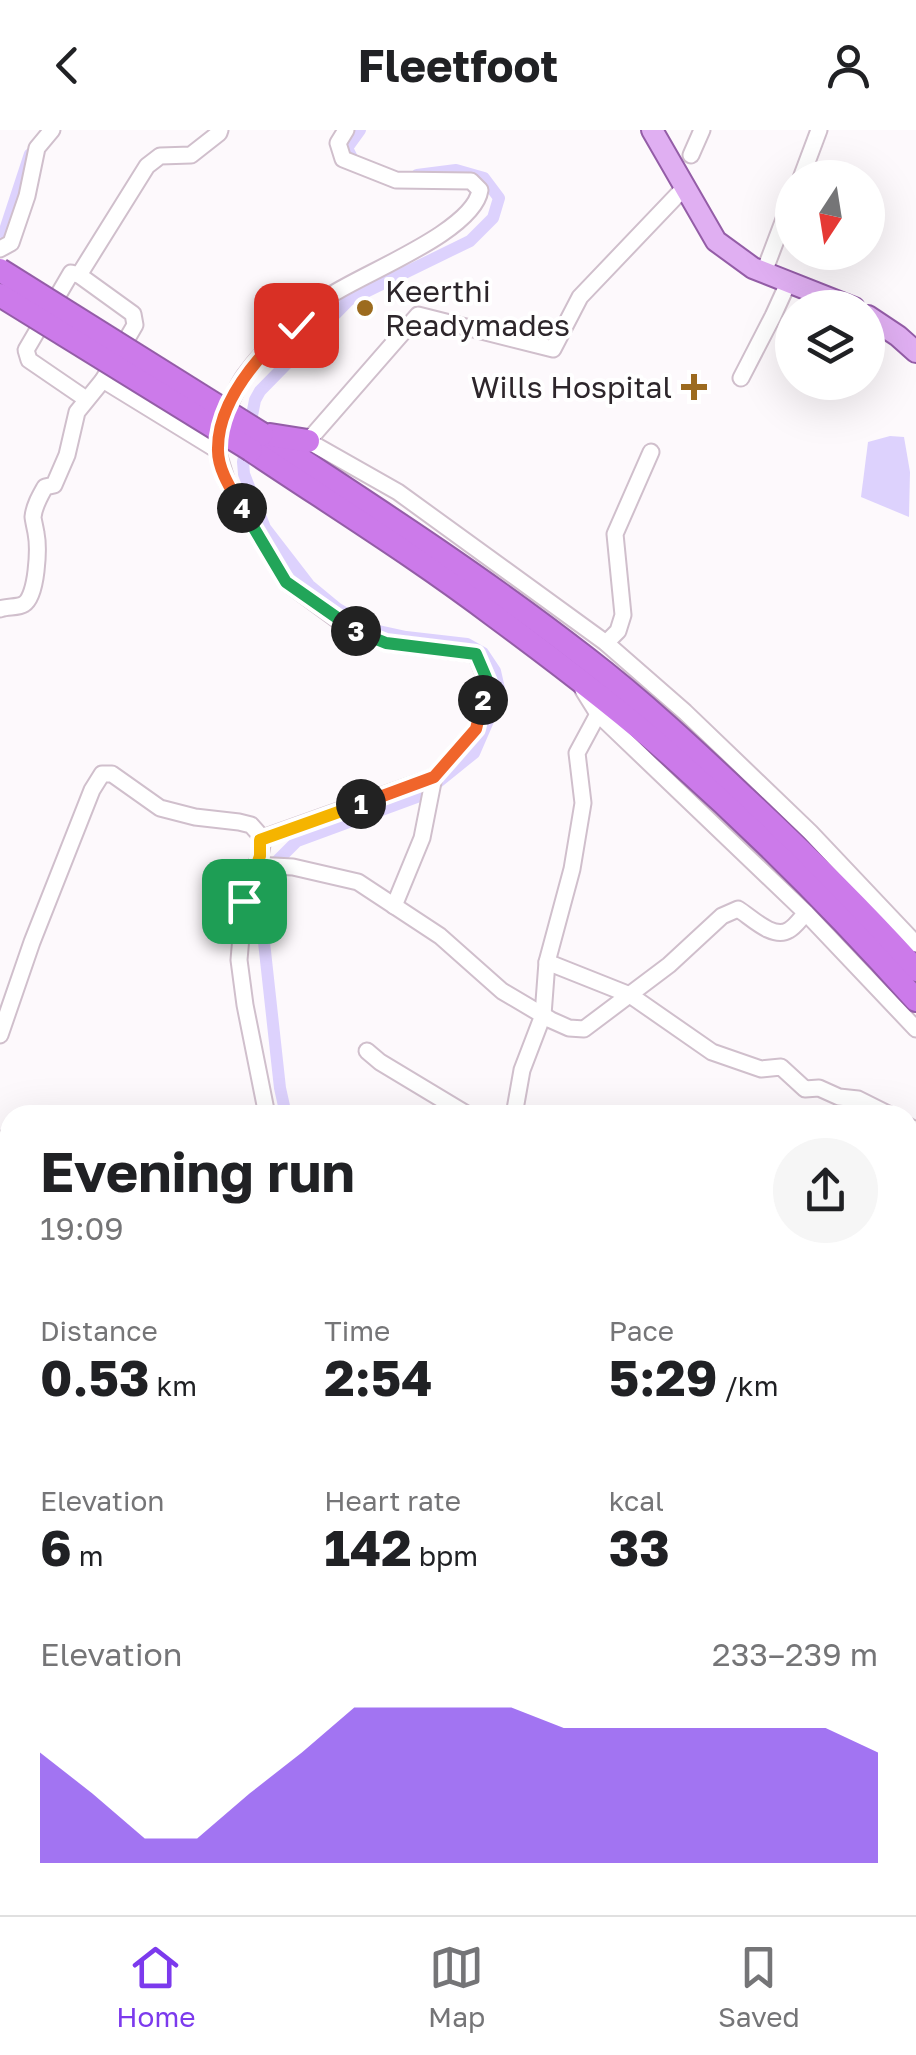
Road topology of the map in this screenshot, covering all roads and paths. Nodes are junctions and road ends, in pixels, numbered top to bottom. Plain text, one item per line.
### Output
1 (52, 130) edge
2 (220, 130) edge
3 (346, 130) edge
4 (652, 130) edge
5 (702, 130) edge
6 (819, 130) edge
7 (691, 154) dead end
8 (807, 160) edge
9 (684, 188) junction
10 (775, 243) edge
11 (0, 249) edge
12 (0, 270) edge
13 (764, 272) junction
14 (79, 275) junction
15 (788, 282) junction
16 (808, 290) edge
17 (0, 295) edge
18 (885, 327) edge
19 (916, 352) edge
20 (741, 378) dead end
21 (103, 380) junction
22 (86, 399) junction
23 (308, 441) junction
24 (257, 442) junction
25 (217, 450) junction
26 (651, 452) dead end
27 (374, 520) junction
28 (0, 609) edge
29 (606, 643) junction
30 (574, 677) junction
31 (598, 714) junction
32 (434, 777) junction
33 (260, 840) junction
34 (256, 865) junction
35 (394, 906) junction
36 (806, 912) junction
37 (916, 944) edge
38 (547, 962) junction
39 (916, 970) edge
40 (630, 995) junction
41 (916, 1000) edge
42 (543, 1015) junction
43 (916, 1030) edge
44 (0, 1036) edge
45 (366, 1051) dead end
46 (265, 1105) edge
47 (451, 1105) edge
48 (516, 1105) edge
49 (870, 1105) edge

1 - 11 street
2 - 14 street
3 - 25 street
4 - 9 main road
5 - 7 street
6 - 8 street
9 - 13 main road
9 - 23 street
10 - 13 street
12 - 24 highway, bridge
13 - 15 main road
14 - 21 street
14 - 22 street
15 - 16 main road
15 - 20 street
17 - 24 highway, bridge
18 - 19 main road
21 - 22 street
21 - 25 street
22 - 28 street
23 - 24 highway
23 - 29 street
24 - 27 highway
25 - 32 street
26 - 29 street
27 - 30 highway
27 - 39 highway
29 - 37 street
30 - 31 street
30 - 41 highway
31 - 36 street
31 - 38 street
32 - 33 street
32 - 35 street
33 - 34 street
33 - 44 street
34 - 35 street
34 - 46 street
35 - 42 street
36 - 40 street
36 - 43 street
38 - 40 street
38 - 42 street
40 - 42 street
40 - 49 street
42 - 48 street
45 - 47 street

